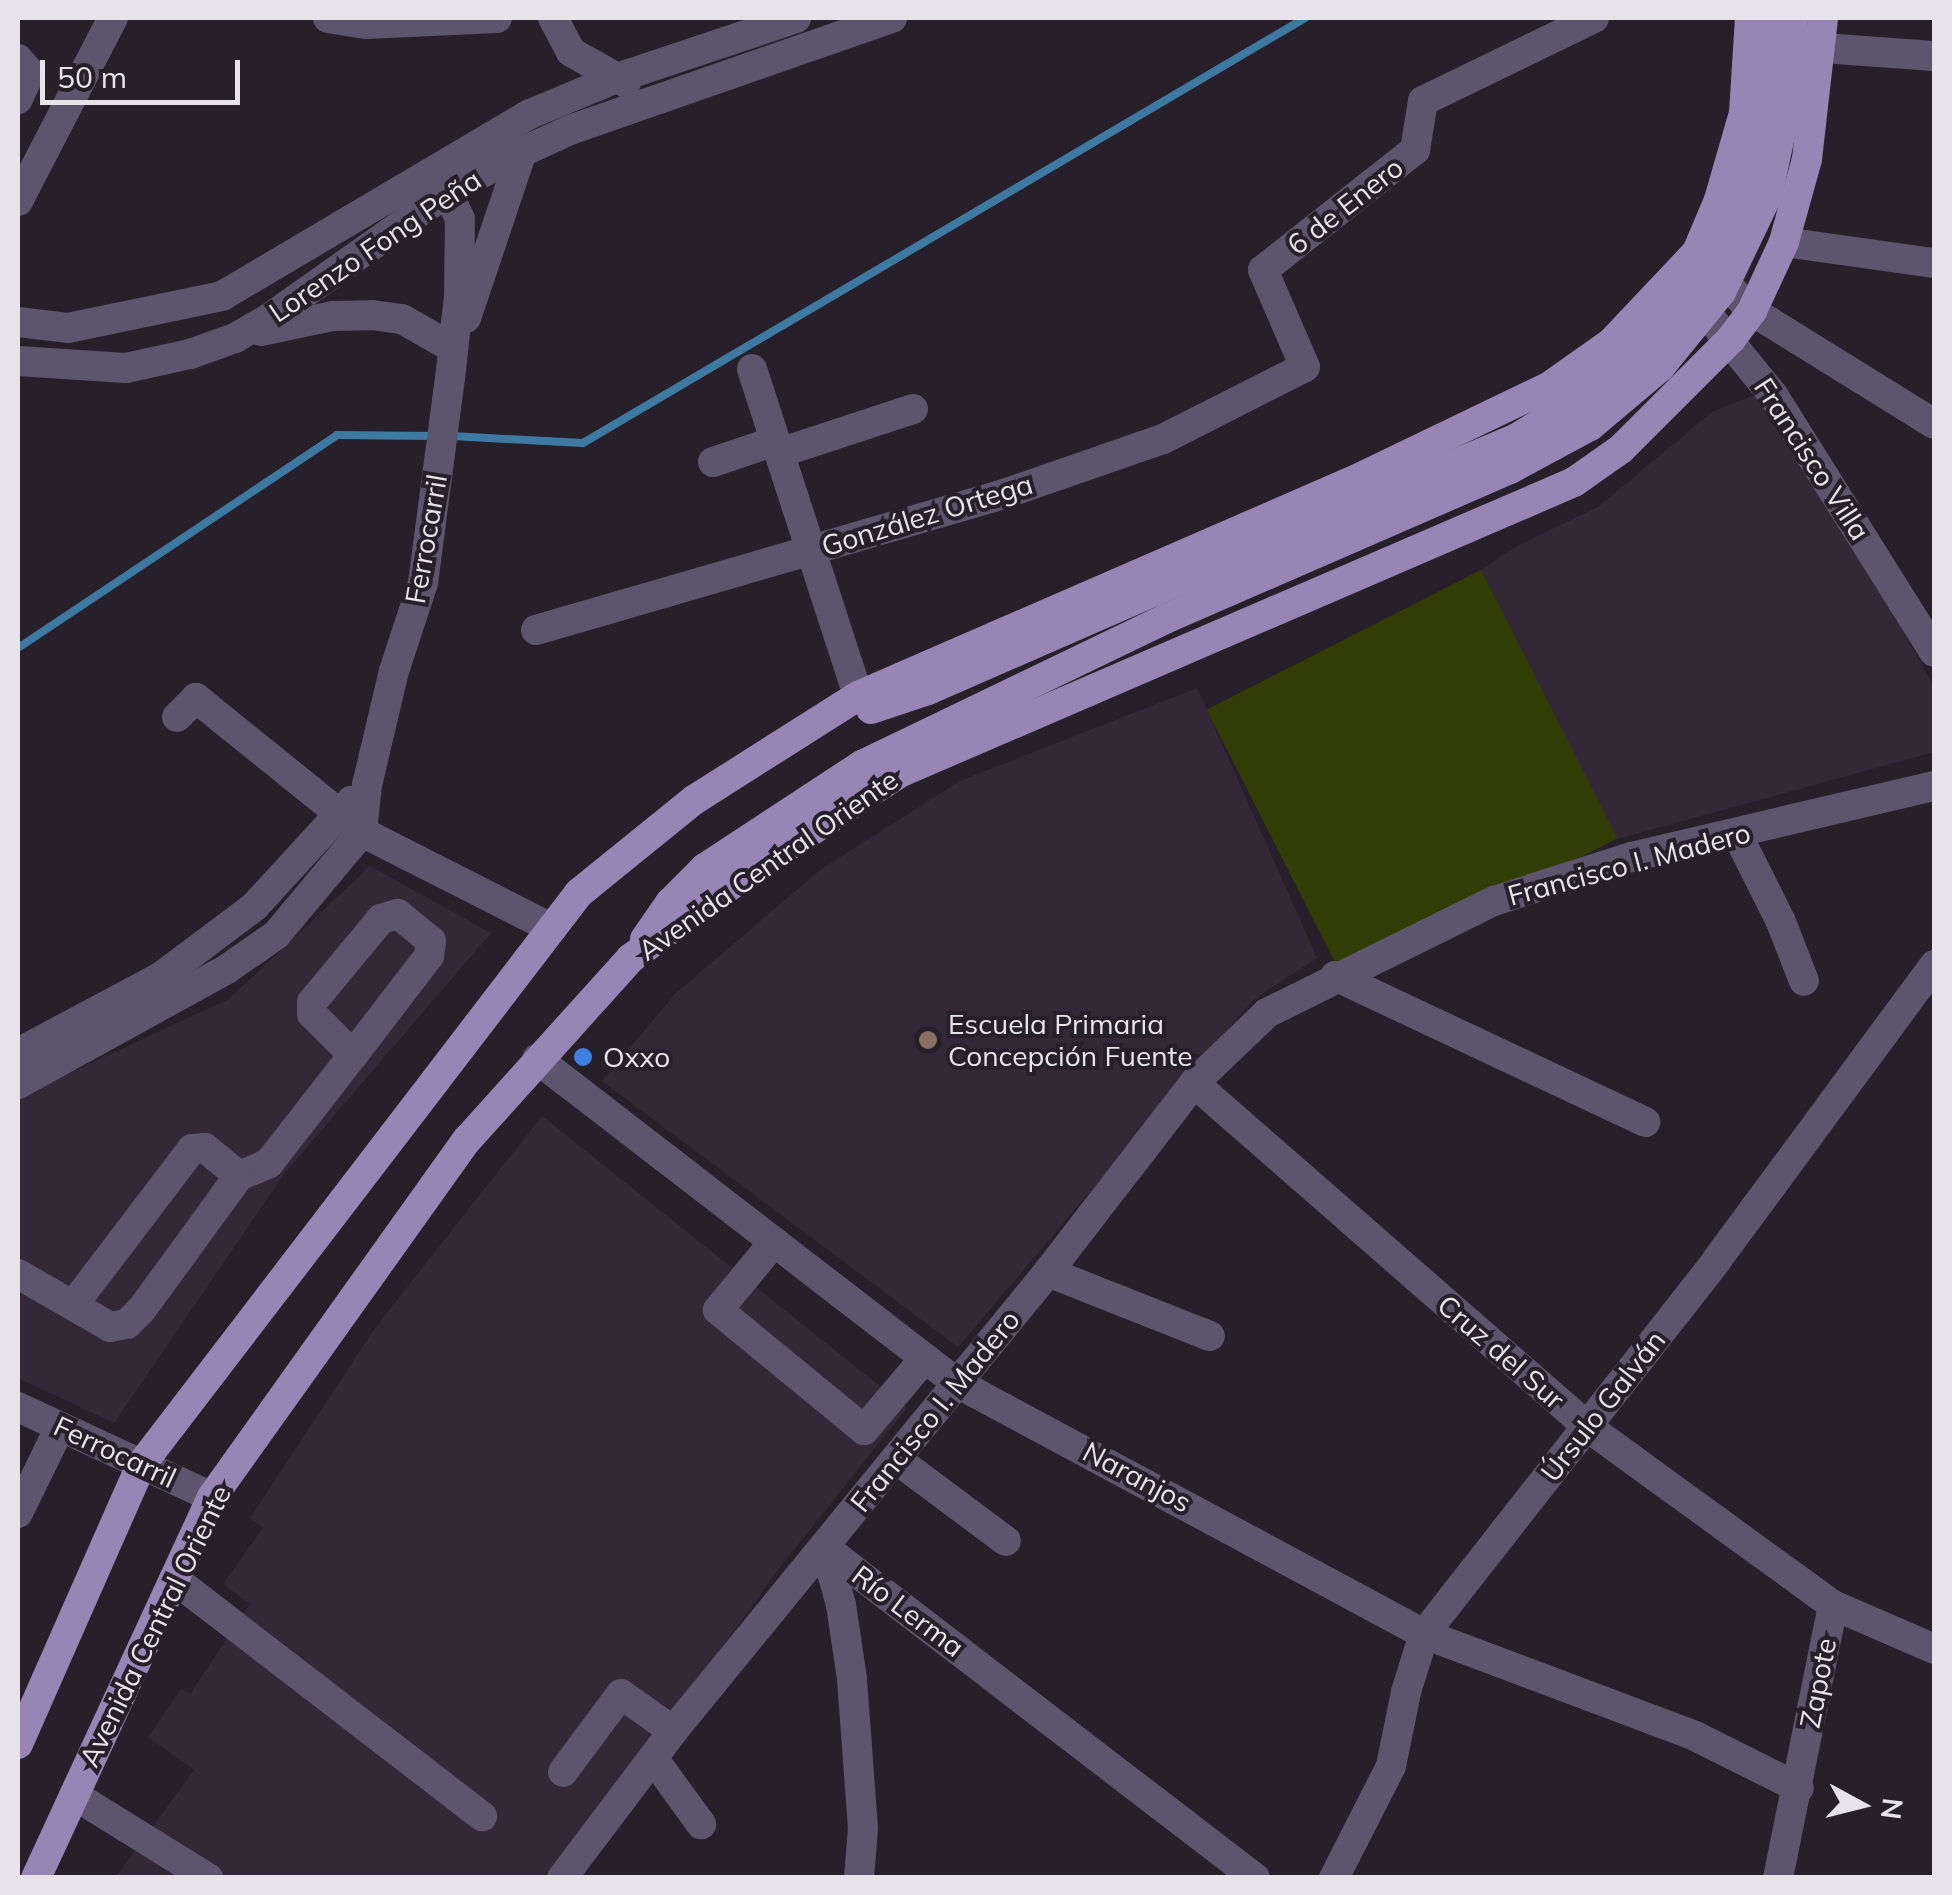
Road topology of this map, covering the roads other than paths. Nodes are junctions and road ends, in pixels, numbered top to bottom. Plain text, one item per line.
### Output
1 (114, 18) edge
2 (328, 18) edge
3 (497, 18) edge
4 (553, 18) edge
5 (796, 18) edge
6 (892, 18) edge
7 (1594, 18) edge
8 (1750, 18) edge
9 (1767, 18) edge
10 (1793, 18) edge
11 (1823, 18) edge
12 (1822, 48) junction
13 (1934, 56) edge
14 (18, 59) edge
15 (614, 79) junction
16 (664, 97) junction
17 (18, 99) edge
18 (522, 152) junction
19 (444, 180) junction
20 (18, 200) edge
21 (1784, 242) junction
22 (1696, 252) junction
23 (1934, 263) edge
24 (1675, 276) junction
25 (1752, 310) junction
26 (18, 322) edge
27 (234, 338) junction
28 (1731, 339) junction
29 (18, 362) edge
30 (452, 363) junction
31 (1304, 367) joint
32 (752, 369) dead end
33 (912, 409) dead end
34 (1934, 424) edge
35 (777, 447) junction
36 (712, 462) dead end
37 (810, 550) junction
38 (1160, 605) junction
39 (536, 630) dead end
40 (1934, 652) edge
41 (858, 696) junction
42 (177, 717) dead end
43 (805, 732) junction
44 (367, 785) junction
45 (1934, 786) edge
46 (338, 814) junction
47 (362, 832) junction
48 (1737, 834) junction
49 (549, 927) junction
50 (632, 958) junction
51 (1934, 965) edge
52 (1335, 976) junction
53 (1804, 981) dead end
54 (18, 1053) edge
55 (353, 1054) junction
56 (537, 1060) junction
57 (1194, 1083) junction
58 (18, 1084) edge
59 (1644, 1122) dead end
60 (240, 1176) junction
61 (774, 1242) junction
62 (1048, 1272) junction
63 (18, 1274) edge
64 (73, 1305) junction
65 (1210, 1336) dead end
66 (925, 1358) junction
67 (957, 1383) junction
68 (18, 1407) edge
69 (60, 1427) junction
70 (1588, 1428) junction
71 (896, 1459) junction
72 (142, 1466) junction
73 (212, 1496) junction
74 (18, 1513) edge
75 (1006, 1541) dead end
76 (825, 1548) junction
77 (174, 1579) junction
78 (1833, 1606) junction
79 (1424, 1634) junction
80 (1934, 1649) edge
81 (672, 1731) junction
82 (18, 1744) edge
83 (653, 1758) junction
84 (562, 1772) dead end
85 (1799, 1788) junction
86 (74, 1795) junction
87 (482, 1816) dead end
88 (701, 1824) dead end
89 (1242, 1874) edge
90 (36, 1878) edge
91 (208, 1878) edge
92 (562, 1878) edge
93 (859, 1878) edge
94 (1334, 1878) edge
95 (1778, 1878) edge

1 - 20 street
2 - 3 street
4 - 15 street
5 - 15 street, Lorenzo Fong Peña
6 - 16 street, Lorenzo Fong Peña
7 - 31 street, 6 de Enero
8 - 22 main road
9 - 38 main road, bridge
10 - 38 main road, bridge
11 - 12 main road, Avenida Central Oriente
12 - 13 street
12 - 21 main road, Avenida Central Oriente
14 - 17 street
15 - 16 street
15 - 19 street, Lorenzo Fong Peña
16 - 18 street, Lorenzo Fong Peña
18 - 19 street, Lorenzo Fong Peña
18 - 30 street, Ferrocarril
19 - 26 street, Lorenzo Fong Peña
19 - 27 street, Lorenzo Fong Peña
19 - 30 street, Ferrocarril
21 - 23 street
21 - 25 main road, Avenida Central Oriente
22 - 24 main road
22 - 25 street
24 - 28 street, Francisco Villa
24 - 41 main road
25 - 28 main road, Avenida Central Oriente
25 - 34 street
27 - 29 street, Lorenzo Fong Peña
27 - 30 street
28 - 40 street, Francisco Villa
28 - 50 main road, Avenida Central Oriente
30 - 44 street, Ferrocarril
31 - 37 street, González Ortega
32 - 35 street
33 - 35 street
35 - 36 street
35 - 37 street
37 - 39 street, González Ortega
37 - 41 street
38 - 43 main road
38 - 50 main road
41 - 43 main road
42 - 46 street
43 - 49 main road
44 - 46 street
44 - 47 street, Ferrocarril
45 - 48 street, Francisco I. Madero
46 - 47 street
46 - 54 street
47 - 49 street
47 - 58 street
48 - 52 street, Francisco I. Madero
48 - 53 street
49 - 72 main road
50 - 56 main road, Avenida Central Oriente
51 - 70 street, Úrsulo Galván
52 - 57 street, Francisco I. Madero
52 - 59 street
55 - 55 street
55 - 60 street
56 - 61 street, Naranjos
56 - 73 main road, Avenida Central Oriente
57 - 62 street, Francisco I. Madero
57 - 70 street, Cruz del Sur
60 - 64 street
60 - 64 street
61 - 66 street, Naranjos
61 - 66 street
62 - 65 street
62 - 67 street, Francisco I. Madero
63 - 64 street
66 - 67 street, Naranjos
67 - 71 street, Francisco I. Madero
67 - 79 street, Naranjos
68 - 69 street, Ferrocarril
69 - 72 street, Ferrocarril
69 - 74 street
70 - 78 street, Cruz del Sur
70 - 79 street, Úrsulo Galván
71 - 75 street
71 - 76 street, Francisco I. Madero
72 - 73 street, Ferrocarril
72 - 82 main road
73 - 77 main road, Avenida Central Oriente
76 - 81 street, Francisco I. Madero
76 - 89 street, Río Lerma
76 - 93 street, Río Lerma
77 - 86 main road, Avenida Central Oriente
77 - 87 street
78 - 80 street, Cruz del Sur
78 - 85 street, Zapote
79 - 85 street, Naranjos
79 - 94 street, Úrsulo Galván
81 - 83 street, Francisco I. Madero
81 - 84 street
83 - 88 street
83 - 92 street, Francisco I. Madero
85 - 95 street, Zapote
86 - 90 main road, Avenida Central Oriente
86 - 91 street

